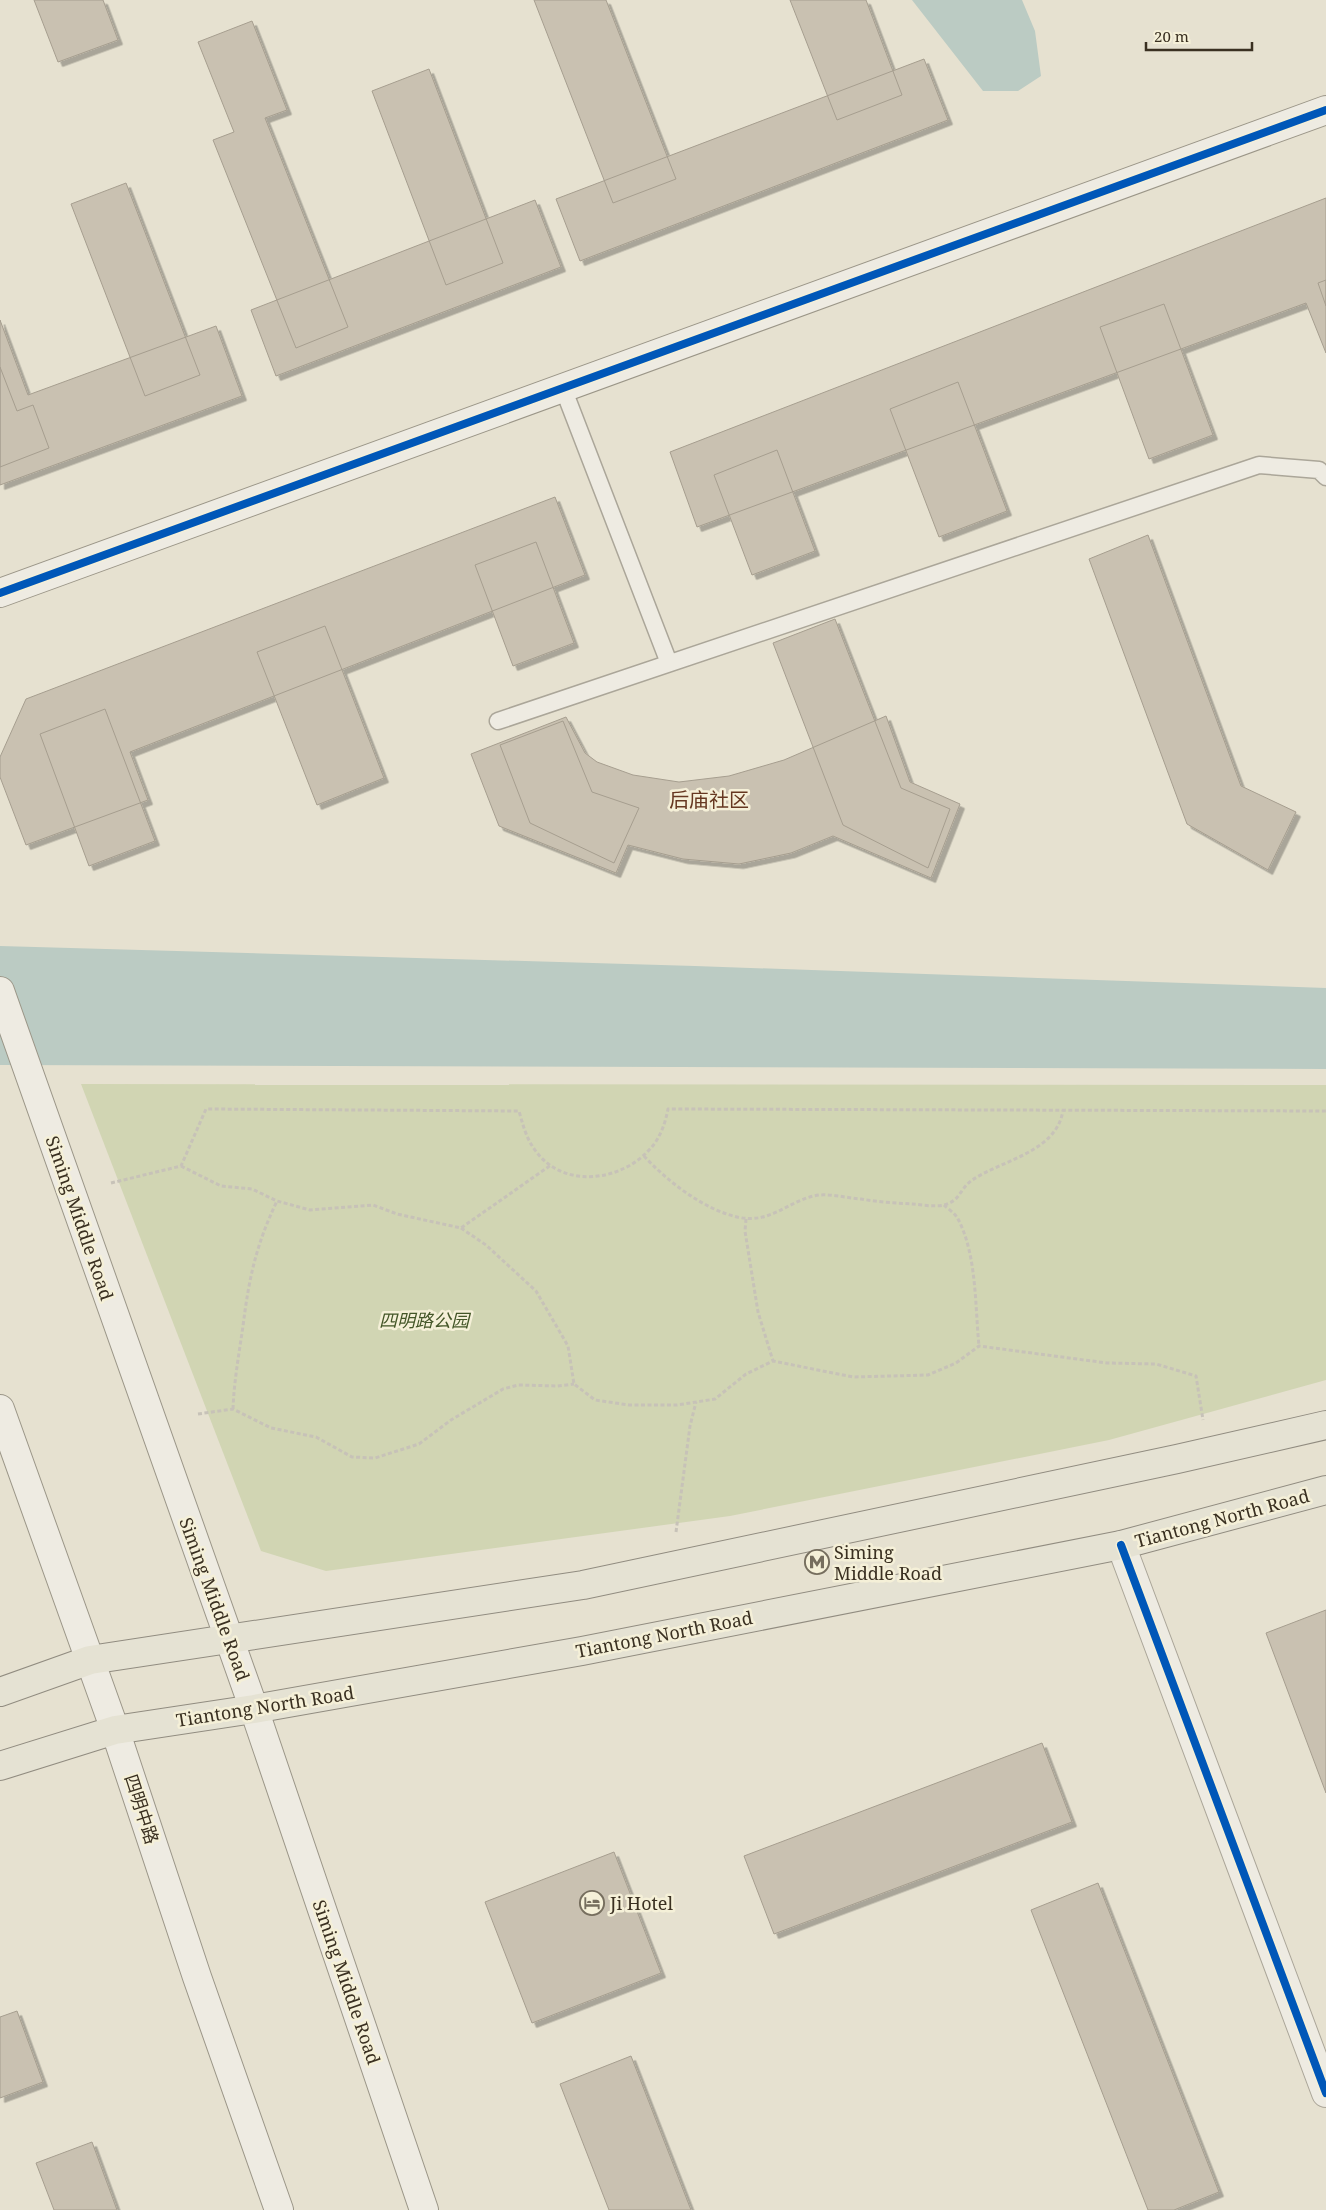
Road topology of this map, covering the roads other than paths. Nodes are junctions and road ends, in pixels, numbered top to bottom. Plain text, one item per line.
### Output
1 (1326, 110) edge
2 (563, 388) junction
3 (1326, 477) edge
4 (0, 593) edge
5 (669, 663) junction
6 (498, 721) dead end
7 (0, 991) edge
8 (0, 1409) edge
9 (1326, 1425) edge
10 (1326, 1490) edge
11 (1122, 1545) junction
12 (229, 1638) junction
13 (90, 1660) junction
14 (0, 1692) edge
15 (254, 1709) junction
16 (115, 1730) junction
17 (0, 1766) edge
18 (1326, 2093) edge
19 (279, 2210) edge
20 (424, 2210) edge

1 - 2 main road
2 - 4 main road
2 - 5 lane
3 - 5 lane
5 - 6 lane
7 - 12 main road, Siming Middle Road
8 - 13 main road, 四明中路
9 - 12 main road
10 - 11 main road, Tiantong North Road
11 - 15 main road, Tiantong North Road
11 - 18 main road
12 - 13 main road
12 - 15 main road, Siming Middle Road
13 - 14 main road
13 - 16 main road, 四明中路
15 - 16 main road, Tiantong North Road
15 - 20 main road, Siming Middle Road
16 - 17 main road, Tiantong North Road
16 - 19 main road, 四明中路

